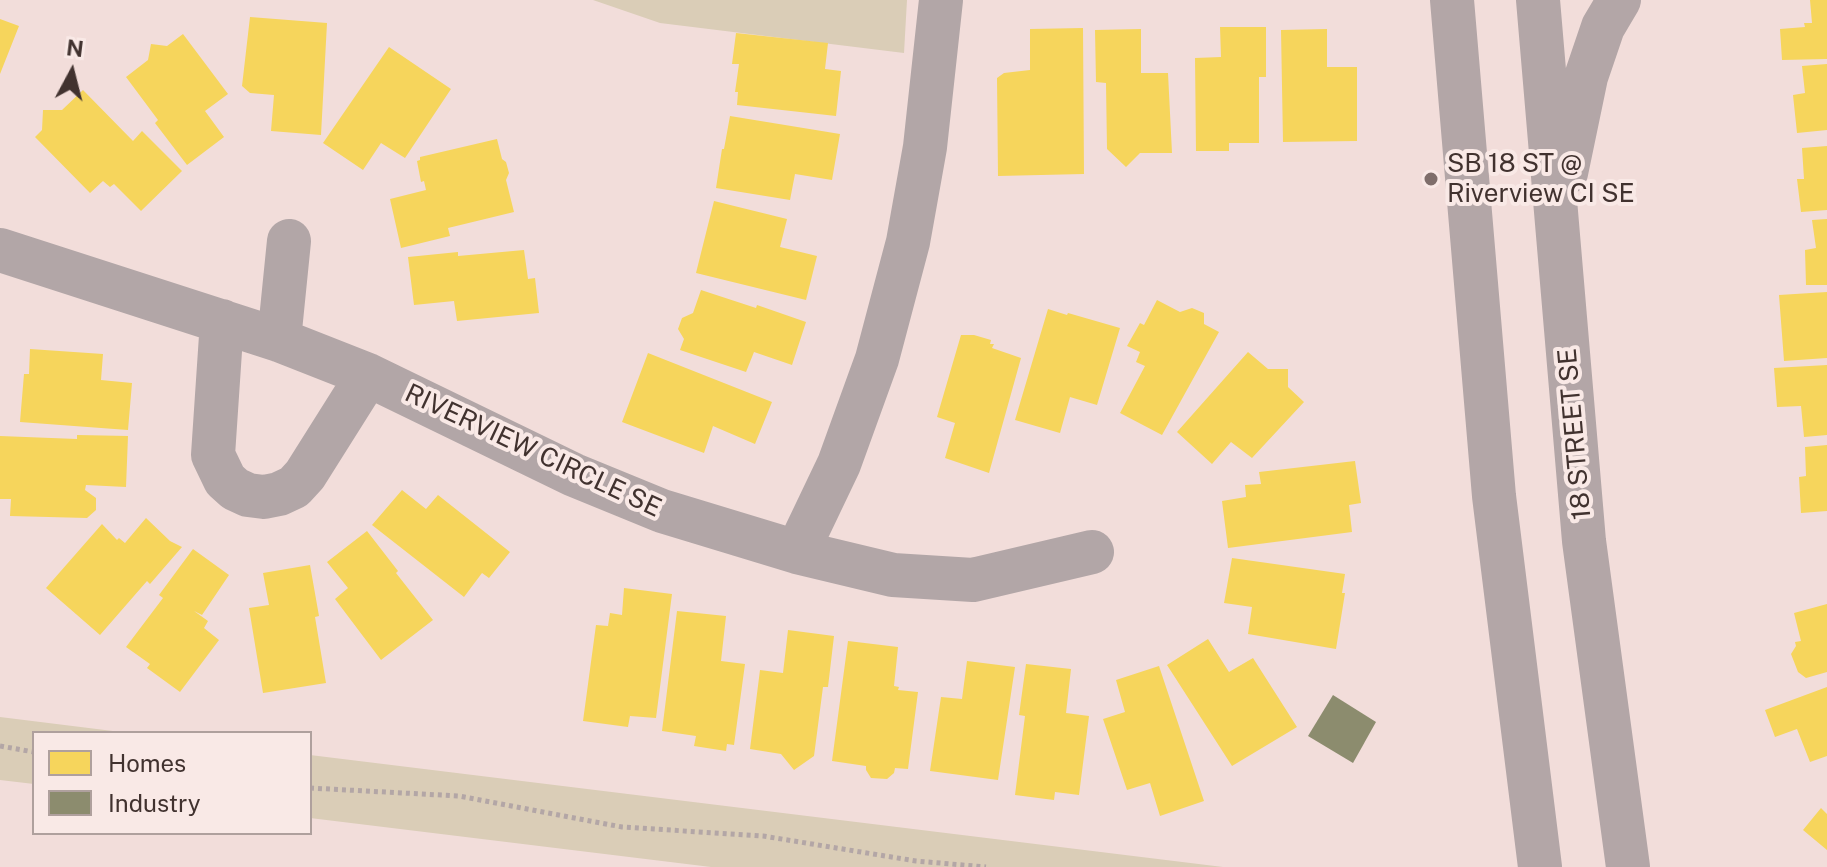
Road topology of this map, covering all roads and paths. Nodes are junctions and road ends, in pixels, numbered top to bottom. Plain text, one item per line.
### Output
1 (941, 0) edge
2 (1452, 0) edge
3 (1538, 0) edge
4 (1619, 0) edge
5 (1557, 218) junction
6 (289, 241) dead end
7 (0, 250) edge
8 (222, 321) junction
9 (279, 340) junction
10 (368, 375) junction
11 (797, 552) junction
12 (1092, 552) dead end
13 (0, 746) edge
14 (32, 752) edge
15 (312, 788) edge
16 (986, 867) edge
17 (1540, 867) edge
18 (1628, 867) edge

1 - 11 street
2 - 17 main road
3 - 5 main road, 18 STREET SE
4 - 5 main road
5 - 18 main road, 18 STREET SE
6 - 9 street
7 - 8 street, RIVERVIEW CIRCLE SE
8 - 9 street, RIVERVIEW CIRCLE SE
8 - 10 street
9 - 10 street, RIVERVIEW CIRCLE SE
10 - 11 street, RIVERVIEW CIRCLE SE
11 - 12 street, RIVERVIEW CIRCLE SE
13 - 14 path
15 - 16 path

